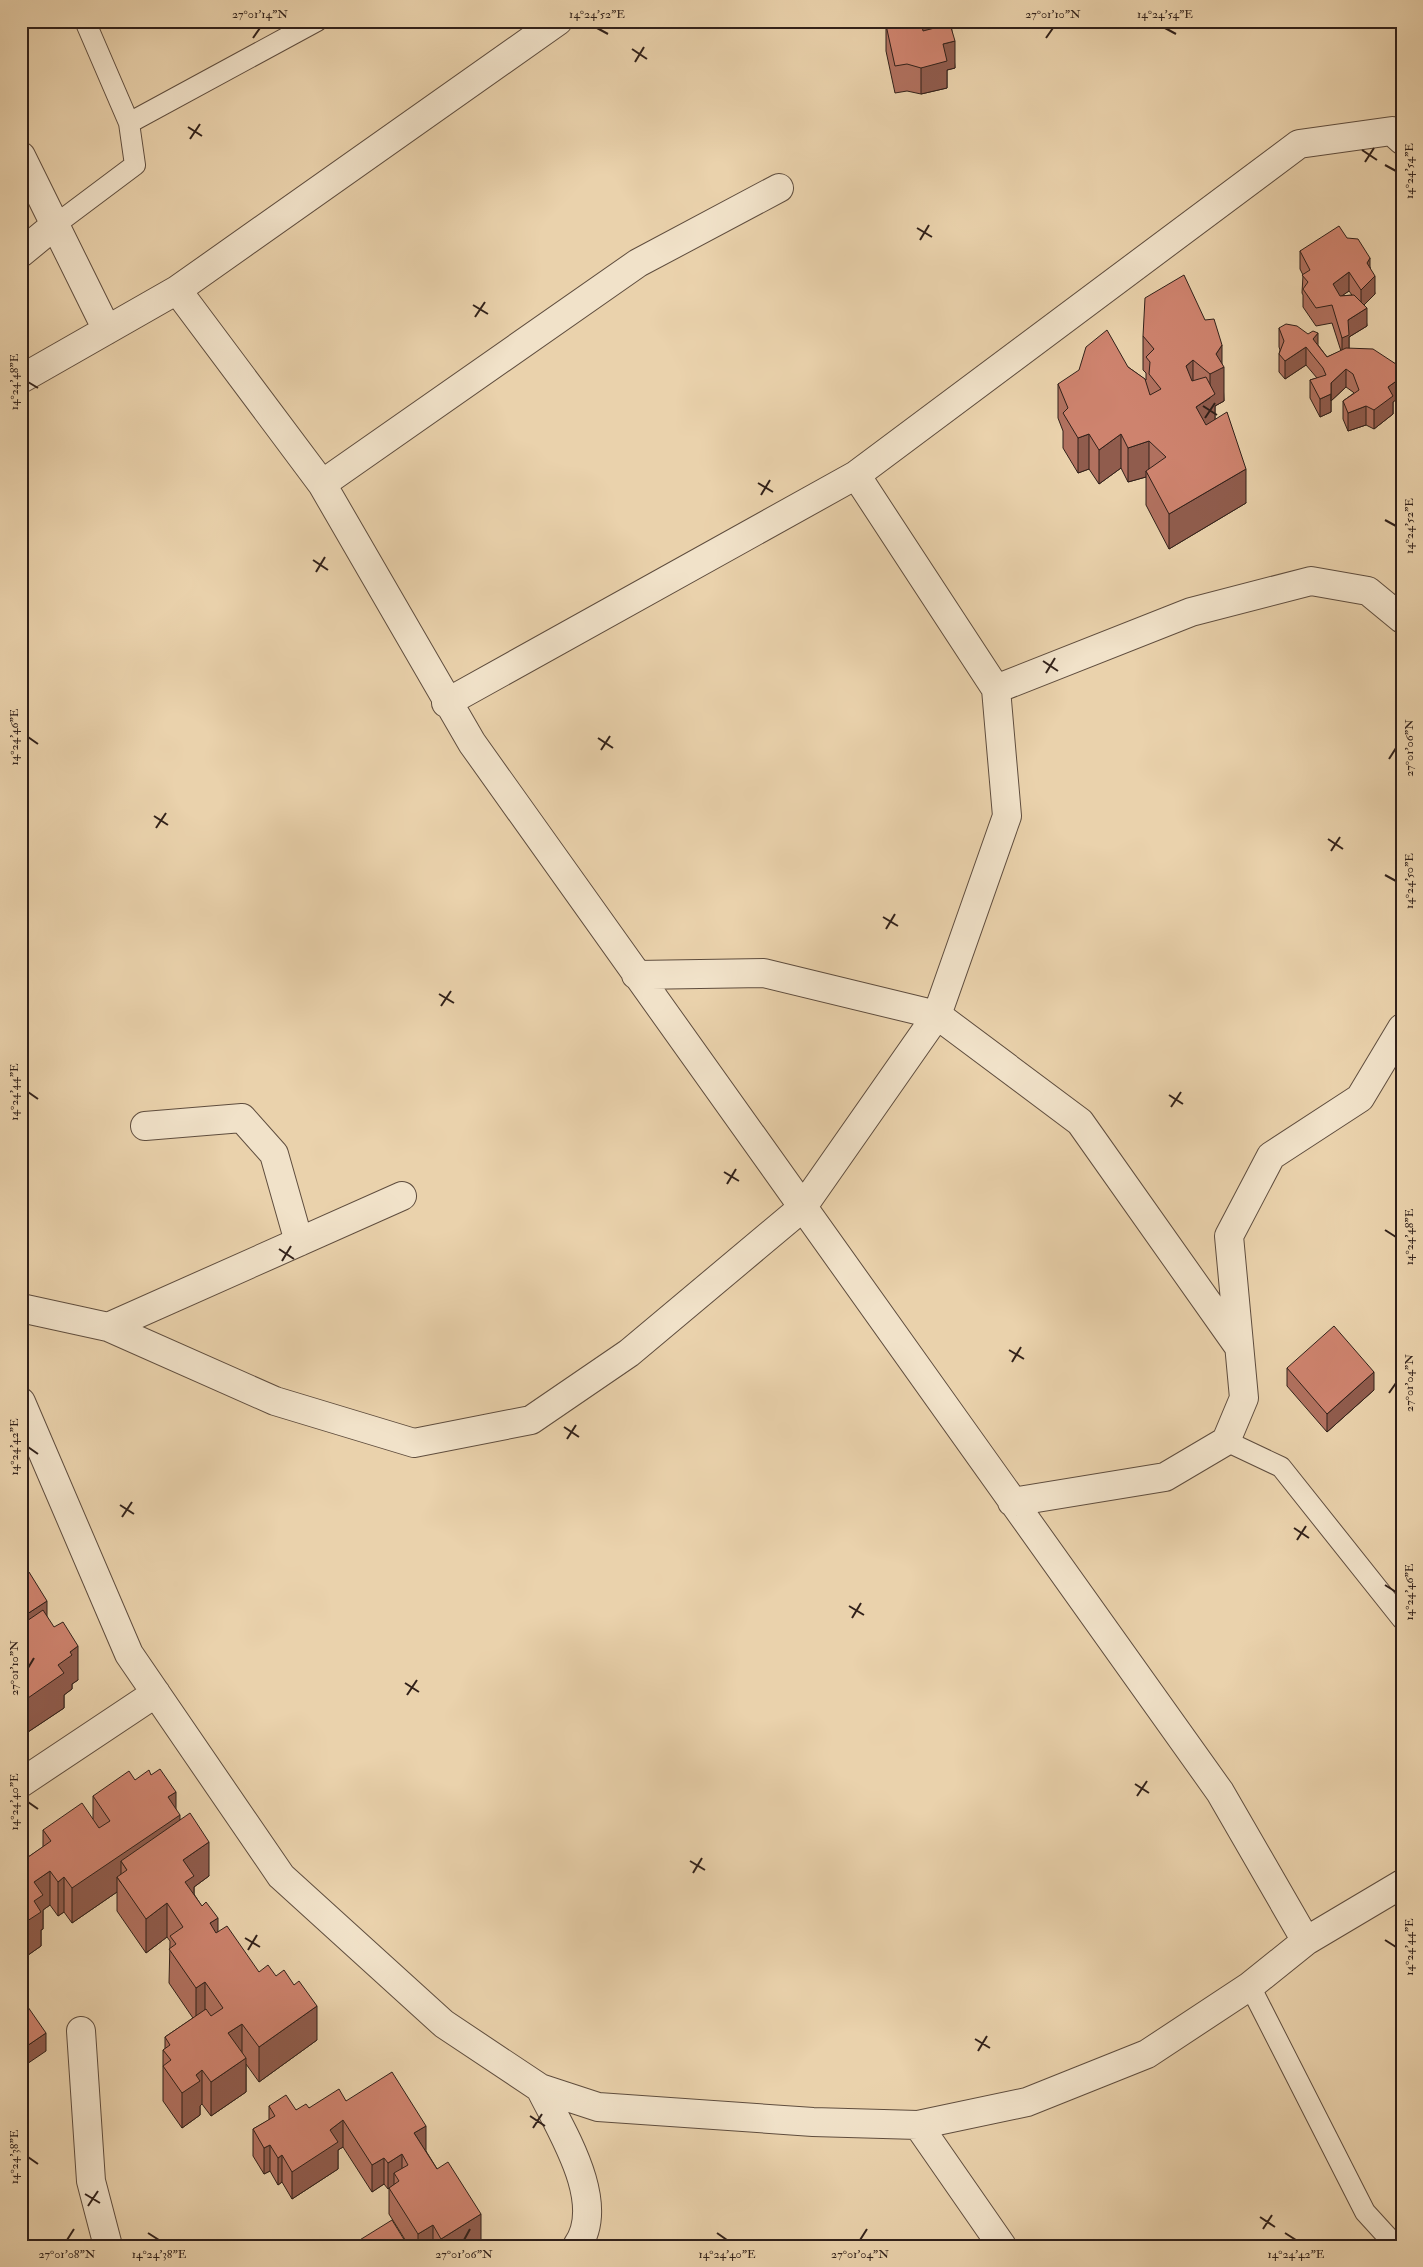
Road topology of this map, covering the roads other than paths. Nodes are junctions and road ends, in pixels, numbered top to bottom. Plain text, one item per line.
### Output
1 (84, 21) edge
2 (317, 21) edge
3 (558, 21) edge
4 (129, 123) junction
5 (1402, 140) edge
6 (21, 156) edge
7 (779, 188) dead end
8 (56, 225) junction
9 (21, 253) edge
10 (177, 290) junction
11 (107, 330) junction
12 (21, 378) edge
13 (856, 474) junction
14 (322, 484) junction
15 (1402, 619) edge
16 (996, 689) junction
17 (446, 703) junction
18 (636, 975) junction
19 (937, 1015) junction
20 (1402, 1028) edge
21 (145, 1126) dead end
22 (402, 1196) dead end
23 (802, 1208) junction
24 (299, 1242) junction
25 (21, 1308) edge
26 (108, 1327) junction
27 (1239, 1347) junction
28 (21, 1402) edge
29 (1226, 1441) junction
30 (1012, 1502) junction
31 (1402, 1619) edge
32 (156, 1693) junction
33 (21, 1784) edge
34 (1402, 1884) edge
35 (1306, 1941) junction
36 (1250, 1986) junction
37 (81, 2031) dead end
38 (540, 2088) junction
39 (918, 2124) junction
40 (582, 2244) edge
41 (108, 2246) edge
42 (1002, 2246) edge
43 (1396, 2246) edge

1 - 4 lane
2 - 4 lane
3 - 10 street
4 - 8 lane
5 - 13 street
6 - 8 street
7 - 14 street
8 - 9 street
8 - 11 street
10 - 11 street
10 - 14 street
11 - 12 street
13 - 16 street
13 - 17 street
14 - 17 street
15 - 16 street
16 - 19 street
17 - 18 street
18 - 19 street
18 - 23 street
19 - 23 street
19 - 27 street
20 - 27 street
21 - 24 street
22 - 24 street
23 - 26 street
23 - 30 street
24 - 26 street
25 - 26 street
27 - 29 street
28 - 32 street
29 - 30 street
29 - 31 lane
30 - 35 street
32 - 33 street
32 - 38 street
34 - 35 street
35 - 36 street
36 - 39 street
36 - 43 lane
37 - 41 street
38 - 39 street
38 - 40 street
39 - 42 street

